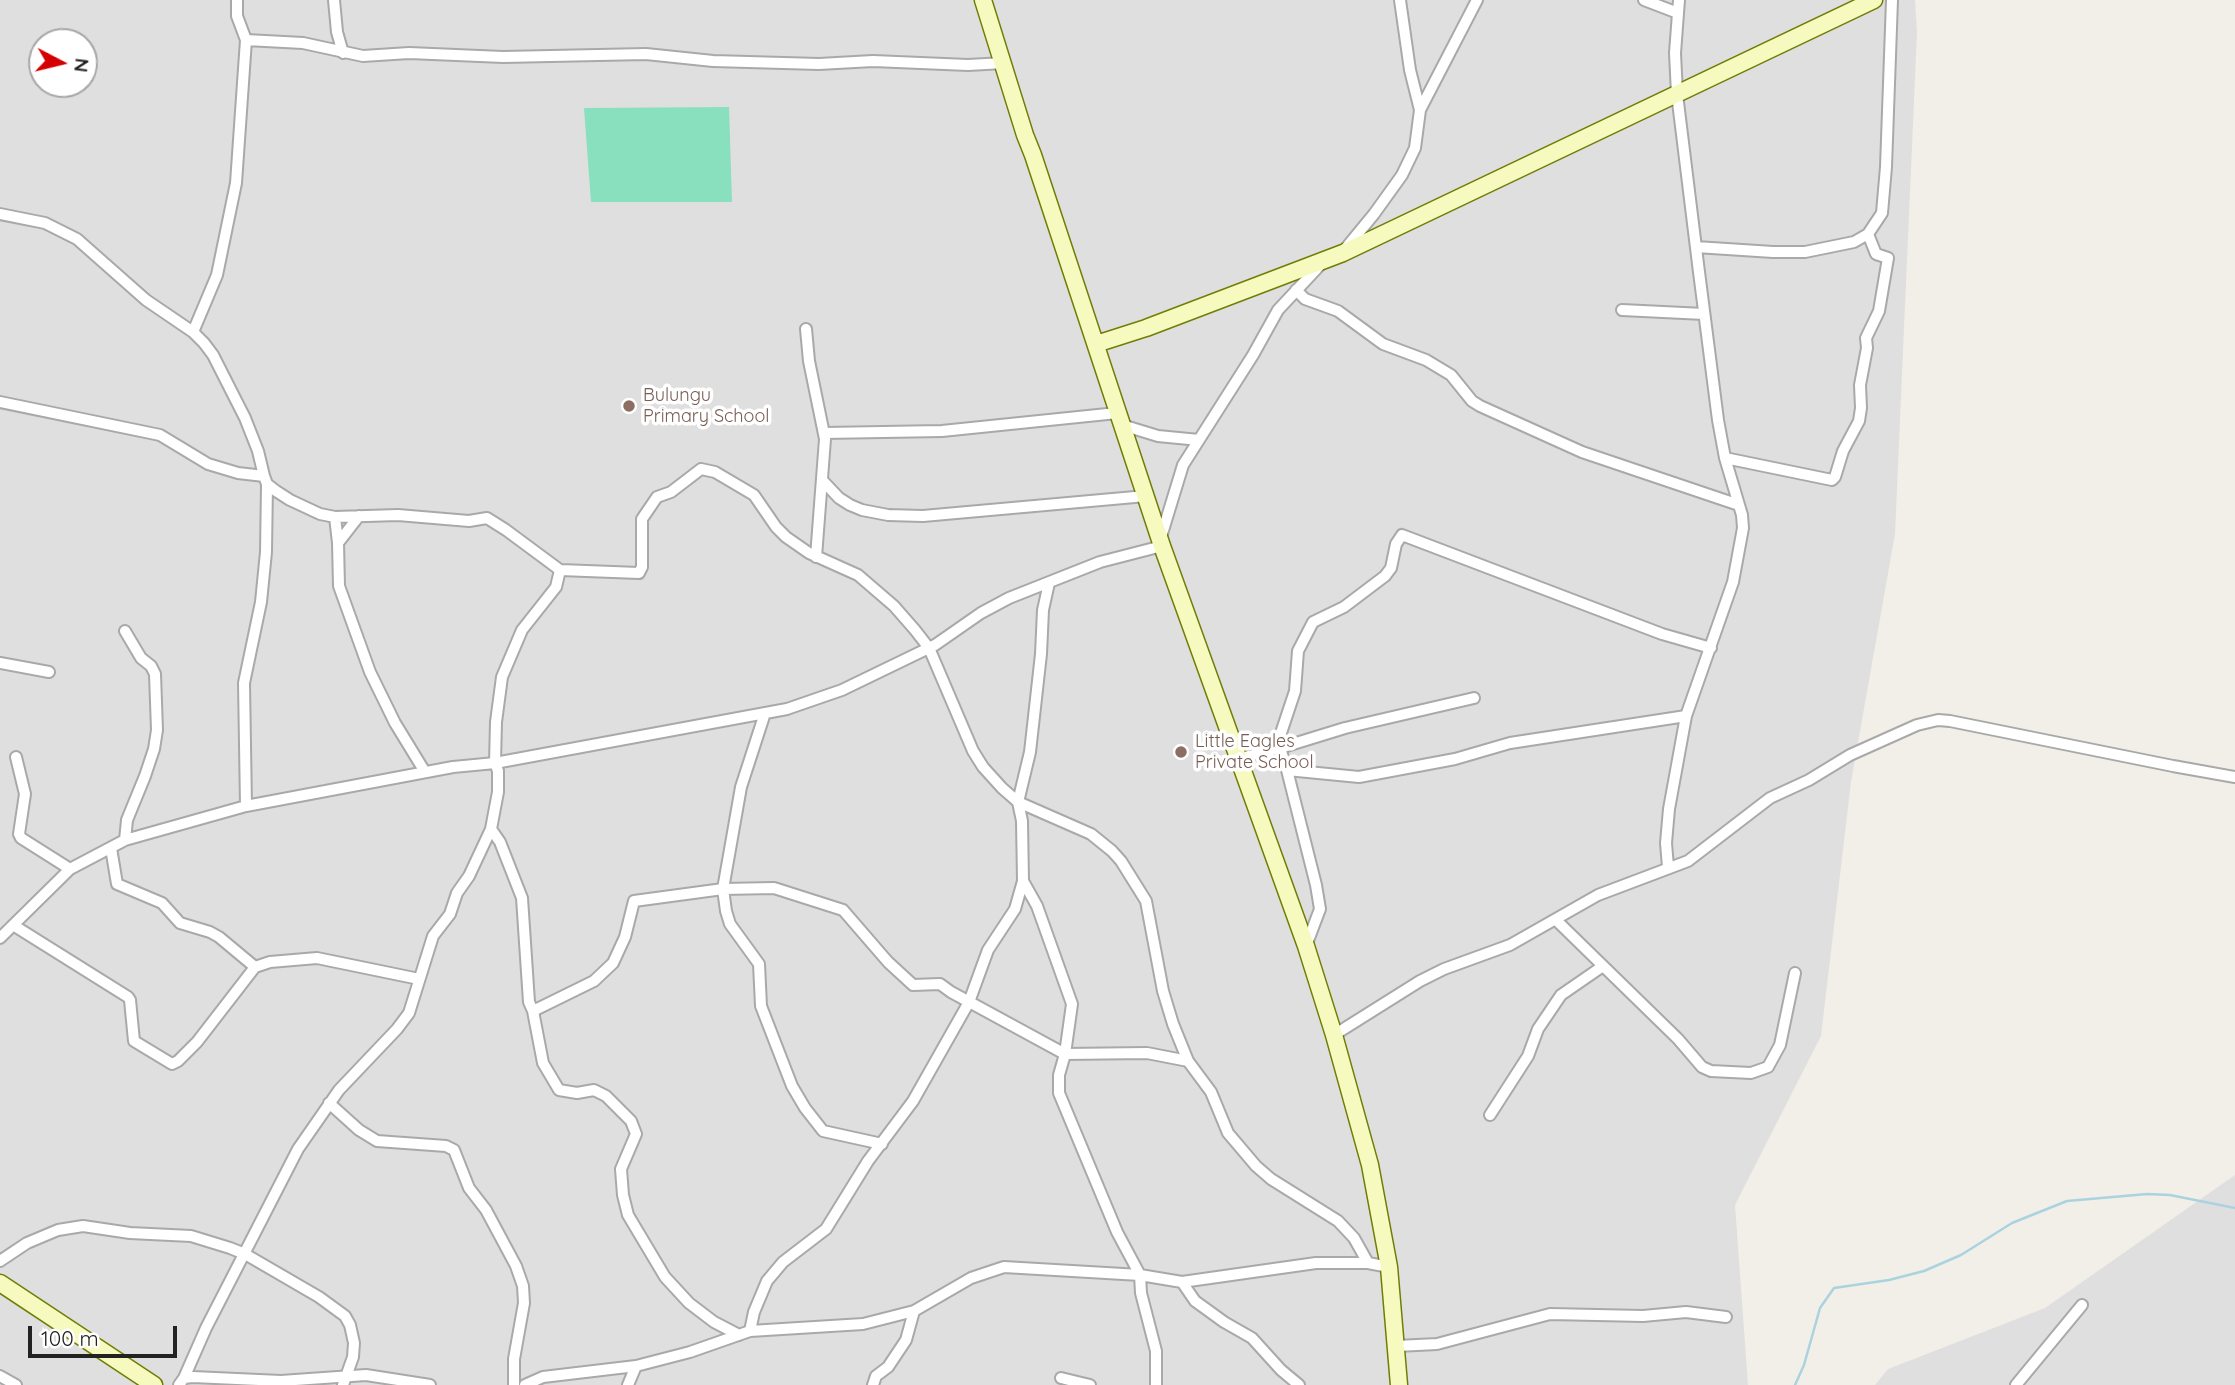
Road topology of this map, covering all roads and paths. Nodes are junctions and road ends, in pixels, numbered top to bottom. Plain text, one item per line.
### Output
1 (237, 0) edge
2 (334, 0) edge
3 (983, 0) edge
4 (1400, 0) edge
5 (1477, 0) edge
6 (1644, 0) edge
7 (1679, 0) edge
8 (1874, 0) edge
9 (1892, 0) edge
10 (1678, 13) junction
11 (246, 40) junction
12 (343, 53) junction
13 (1004, 63) junction
14 (1677, 93) junction
15 (1420, 110) junction
16 (0, 214) edge
17 (1868, 234) junction
18 (1696, 247) junction
19 (1343, 253) junction
20 (1324, 261) junction
21 (1296, 290) junction
22 (1622, 310) dead end
23 (1704, 314) junction
24 (806, 329) dead end
25 (192, 332) junction
26 (1096, 344) junction
27 (0, 402) edge
28 (1120, 419) junction
29 (824, 433) junction
30 (1199, 440) junction
31 (1725, 458) junction
32 (266, 480) junction
33 (822, 480) junction
34 (1146, 496) junction
35 (1739, 505) junction
36 (359, 516) junction
37 (335, 517) junction
38 (1161, 541) junction
39 (338, 543) junction
40 (816, 557) junction
41 (560, 570) junction
42 (1049, 583) junction
43 (125, 631) dead end
44 (929, 648) junction
45 (1711, 648) junction
46 (0, 663) edge
47 (49, 672) dead end
48 (1474, 698) dead end
49 (765, 713) junction
50 (1686, 716) junction
51 (1280, 748) junction
52 (16, 757) dead end
53 (1237, 759) junction
54 (495, 763) junction
55 (1287, 770) junction
56 (425, 772) junction
57 (2235, 776) edge
58 (1018, 802) junction
59 (246, 806) junction
60 (491, 829) junction
61 (125, 841) junction
62 (111, 848) junction
63 (1668, 867) junction
64 (70, 869) junction
65 (1023, 881) junction
66 (723, 889) junction
67 (1556, 920) junction
68 (13, 925) junction
69 (1, 934) edge
70 (1306, 946) junction
71 (1603, 966) junction
72 (255, 967) junction
73 (1796, 973) dead end
74 (419, 979) junction
75 (969, 1002) junction
76 (533, 1011) junction
77 (1334, 1035) junction
78 (1065, 1054) junction
79 (1188, 1060) junction
80 (330, 1103) junction
81 (1490, 1115) dead end
82 (882, 1144) junction
83 (245, 1254) junction
84 (0, 1262) edge
85 (1368, 1263) junction
86 (1389, 1267) junction
87 (1140, 1275) junction
88 (1182, 1282) junction
89 (0, 1283) edge
90 (2082, 1305) dead end
91 (914, 1311) junction
92 (1726, 1317) dead end
93 (750, 1331) junction
94 (738, 1335) junction
95 (1397, 1346) junction
96 (636, 1366) junction
97 (1061, 1378) dead end
98 (344, 1381) edge
99 (182, 1382) edge
100 (154, 1385) edge
101 (430, 1385) edge
102 (514, 1385) edge
103 (526, 1385) edge
104 (628, 1385) edge
105 (873, 1385) edge
106 (1090, 1385) edge
107 (1156, 1385) edge
108 (1299, 1385) edge
109 (1399, 1385) edge
110 (2016, 1385) edge

1 - 11 street
2 - 12 street
3 - 13 street
4 - 15 street
5 - 15 street
6 - 10 street
7 - 10 street
8 - 14 street
9 - 17 street
10 - 14 street
11 - 12 street
11 - 25 street
12 - 13 street
13 - 26 street
14 - 18 street
14 - 19 street
15 - 19 street
16 - 25 street
17 - 18 street
17 - 31 street
18 - 23 street
19 - 20 street
20 - 21 street
20 - 26 street
21 - 30 street
21 - 35 street
22 - 23 street
23 - 31 street
24 - 29 street
25 - 32 street
26 - 28 street
27 - 32 street
28 - 29 street
28 - 30 street
28 - 34 street
29 - 33 street
30 - 38 street
31 - 35 street
32 - 37 street
32 - 59 street
33 - 34 street
33 - 40 street
34 - 38 street
35 - 45 street
36 - 37 street
36 - 39 street
36 - 41 street
37 - 39 street
38 - 42 street
38 - 53 street
39 - 56 street
40 - 41 street
40 - 44 street
41 - 54 street
42 - 44 street
42 - 58 street
43 - 61 street
44 - 49 street
44 - 58 street
45 - 50 street
45 - 51 street
46 - 47 street
48 - 51 street
49 - 54 street
49 - 66 street
50 - 55 street
50 - 63 street
51 - 53 street
51 - 55 street
52 - 64 street
53 - 70 street
54 - 56 street
54 - 60 street
55 - 70 street
56 - 59 street
57 - 63 street
58 - 65 street
58 - 79 street
59 - 61 street
60 - 74 street
60 - 76 street
61 - 62 street
62 - 64 street
62 - 72 street
63 - 67 street
64 - 68 street
65 - 75 street
65 - 78 street
66 - 75 street
66 - 76 street
66 - 82 street
67 - 71 street
67 - 77 street
68 - 69 street
68 - 72 street
70 - 77 street
71 - 73 street
71 - 81 street
72 - 74 street
74 - 80 street
75 - 78 street
75 - 82 street
76 - 94 street
77 - 86 street
78 - 79 street
78 - 87 street
79 - 85 street
80 - 83 street
80 - 102 street
82 - 93 street
83 - 84 street
83 - 98 street
83 - 99 street
85 - 86 street
85 - 88 street
86 - 95 street
87 - 88 street
87 - 91 street
87 - 107 street
88 - 108 street
89 - 100 street
90 - 110 street
91 - 93 street
91 - 105 street
92 - 95 street
93 - 94 street
94 - 96 street
95 - 109 street
96 - 103 street
96 - 104 street
97 - 106 street
98 - 99 street
98 - 101 street

